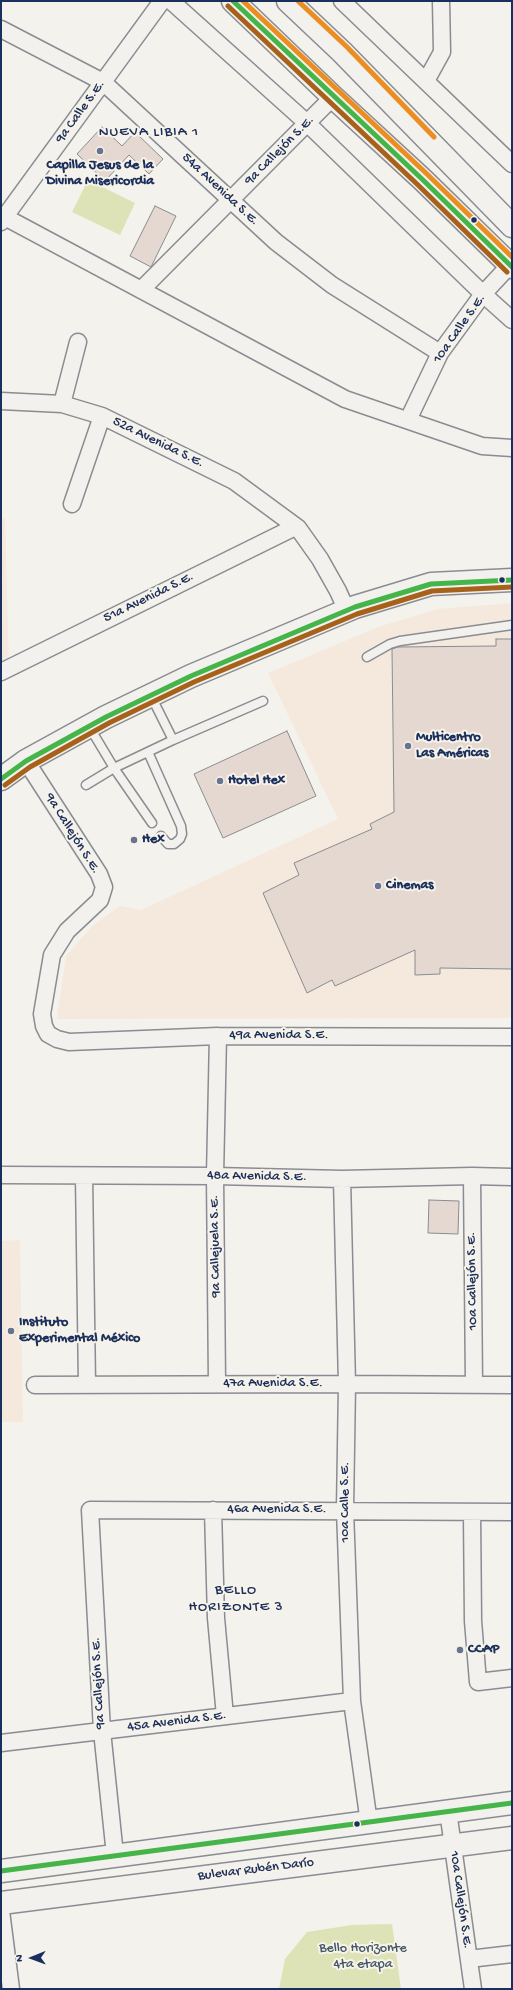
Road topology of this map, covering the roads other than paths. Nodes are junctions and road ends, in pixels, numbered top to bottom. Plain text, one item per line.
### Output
1 (162, 1) edge
2 (171, 1) edge
3 (234, 1) edge
4 (288, 1) edge
5 (342, 1) edge
6 (441, 1) edge
7 (1, 29) edge
8 (426, 81) junction
9 (103, 82) junction
10 (333, 97) junction
11 (307, 123) junction
12 (512, 164) edge
13 (232, 199) junction
14 (2, 218) edge
15 (512, 226) edge
16 (511, 266) edge
17 (141, 290) junction
18 (483, 294) junction
19 (512, 320) edge
20 (78, 342) dead end
21 (440, 353) junction
22 (1, 401) edge
23 (62, 404) junction
24 (102, 416) junction
25 (408, 420) junction
26 (512, 448) edge
27 (72, 504) dead end
28 (298, 528) junction
29 (512, 580) edge
30 (347, 611) junction
31 (512, 625) edge
32 (367, 658) dead end
33 (1, 672) edge
34 (151, 695) junction
35 (263, 701) dead end
36 (89, 727) junction
37 (173, 740) junction
38 (148, 752) junction
39 (26, 761) junction
40 (114, 768) junction
41 (1, 778) edge
42 (86, 785) dead end
43 (152, 823) dead end
44 (161, 836) dead end
45 (48, 1034) joint
46 (218, 1036) junction
47 (512, 1037) edge
48 (1, 1175) edge
49 (84, 1176) junction
50 (215, 1176) junction
51 (472, 1176) junction
52 (512, 1177) edge
53 (342, 1179) junction
54 (217, 1384) junction
55 (347, 1384) junction
56 (35, 1385) dead end
57 (87, 1385) junction
58 (474, 1385) junction
59 (512, 1385) edge
60 (90, 1510) joint
61 (213, 1510) junction
62 (344, 1510) junction
63 (512, 1512) edge
64 (472, 1513) junction
65 (512, 1678) edge
66 (352, 1701) junction
67 (225, 1716) junction
68 (102, 1731) junction
69 (1, 1743) edge
70 (512, 1803) edge
71 (448, 1811) junction
72 (368, 1823) junction
73 (512, 1838) edge
74 (452, 1846) junction
75 (115, 1855) junction
76 (1, 1871) edge
77 (1, 1903) edge
78 (1, 1911) edge
79 (512, 1954) edge
80 (469, 1959) junction
81 (11, 1989) edge
82 (473, 1989) edge

1 - 9 street, 9a Calle S.E.
2 - 11 street
3 - 10 street
4 - 15 street
5 - 8 street
6 - 8 street
7 - 9 street, 54a Avenida S.E.
8 - 12 street
9 - 13 street, 54a Avenida S.E.
9 - 14 street, 9a Calle S.E.
10 - 11 street, 9a Callejón S.E.
10 - 16 street
11 - 13 street, 9a Callejón S.E.
11 - 18 street
13 - 17 street, 9a Callejón S.E.
13 - 21 street, 54a Avenida S.E.
14 - 17 street
16 - 18 street, 10a Calle S.E.
17 - 25 street
18 - 19 street
18 - 21 street, 10a Calle S.E.
20 - 23 street
21 - 25 street, 10a Calle S.E.
22 - 23 street, 52a Avenida S.E.
23 - 24 street, 52a Avenida S.E.
24 - 27 street
24 - 28 street, 52a Avenida S.E.
25 - 26 street
28 - 30 street
28 - 33 street, 51a Avenida S.E.
29 - 30 street
30 - 34 street
31 - 32 lane
34 - 36 street
34 - 37 lane
35 - 37 lane
36 - 39 street
36 - 40 lane
37 - 38 lane
38 - 40 lane
38 - 44 lane
39 - 41 street
39 - 45 street, 9a Callejón S.E.
40 - 42 lane
40 - 43 lane
45 - 46 street, 49a Avenida S.E.
46 - 47 street, 49a Avenida S.E.
46 - 50 street, 9a Callejuela S.E.
48 - 49 street, 48a Avenida S.E.
49 - 50 street, 48a Avenida S.E.
49 - 57 street
50 - 53 street, 48a Avenida S.E.
50 - 54 street, 9a Callejuela S.E.
51 - 52 street, 48a Avenida S.E.
51 - 53 street, 48a Avenida S.E.
51 - 58 street, 10a Callejón S.E.
53 - 55 street, 10a Calle S.E.
54 - 55 street, 47a Avenida S.E.
54 - 57 street, 47a Avenida S.E.
55 - 58 street, 47a Avenida S.E.
55 - 62 street, 10a Calle S.E.
56 - 57 street, 47a Avenida S.E.
58 - 59 street, 47a Avenida S.E.
60 - 61 street, 46a Avenida S.E.
60 - 68 street, 9a Callejón S.E.
61 - 62 street, 46a Avenida S.E.
61 - 67 street
62 - 64 street, 46a Avenida S.E.
62 - 66 street, 10a Calle S.E.
63 - 64 street, 46a Avenida S.E.
64 - 65 street
66 - 67 street, 45a Avenida S.E.
66 - 72 street, 10a Calle S.E.
67 - 68 street, 45a Avenida S.E.
68 - 69 street, 45a Avenida S.E.
68 - 75 street, 9a Callejón S.E.
70 - 71 street
71 - 72 street
71 - 74 street, 10a Callejón S.E.
72 - 75 street
73 - 74 street, Bulevar Rubén Darío
74 - 77 street, Bulevar Rubén Darío
74 - 80 street, 10a Callejón S.E.
75 - 76 street
78 - 81 street
79 - 80 street
80 - 82 street, 10a Callejón S.E.

